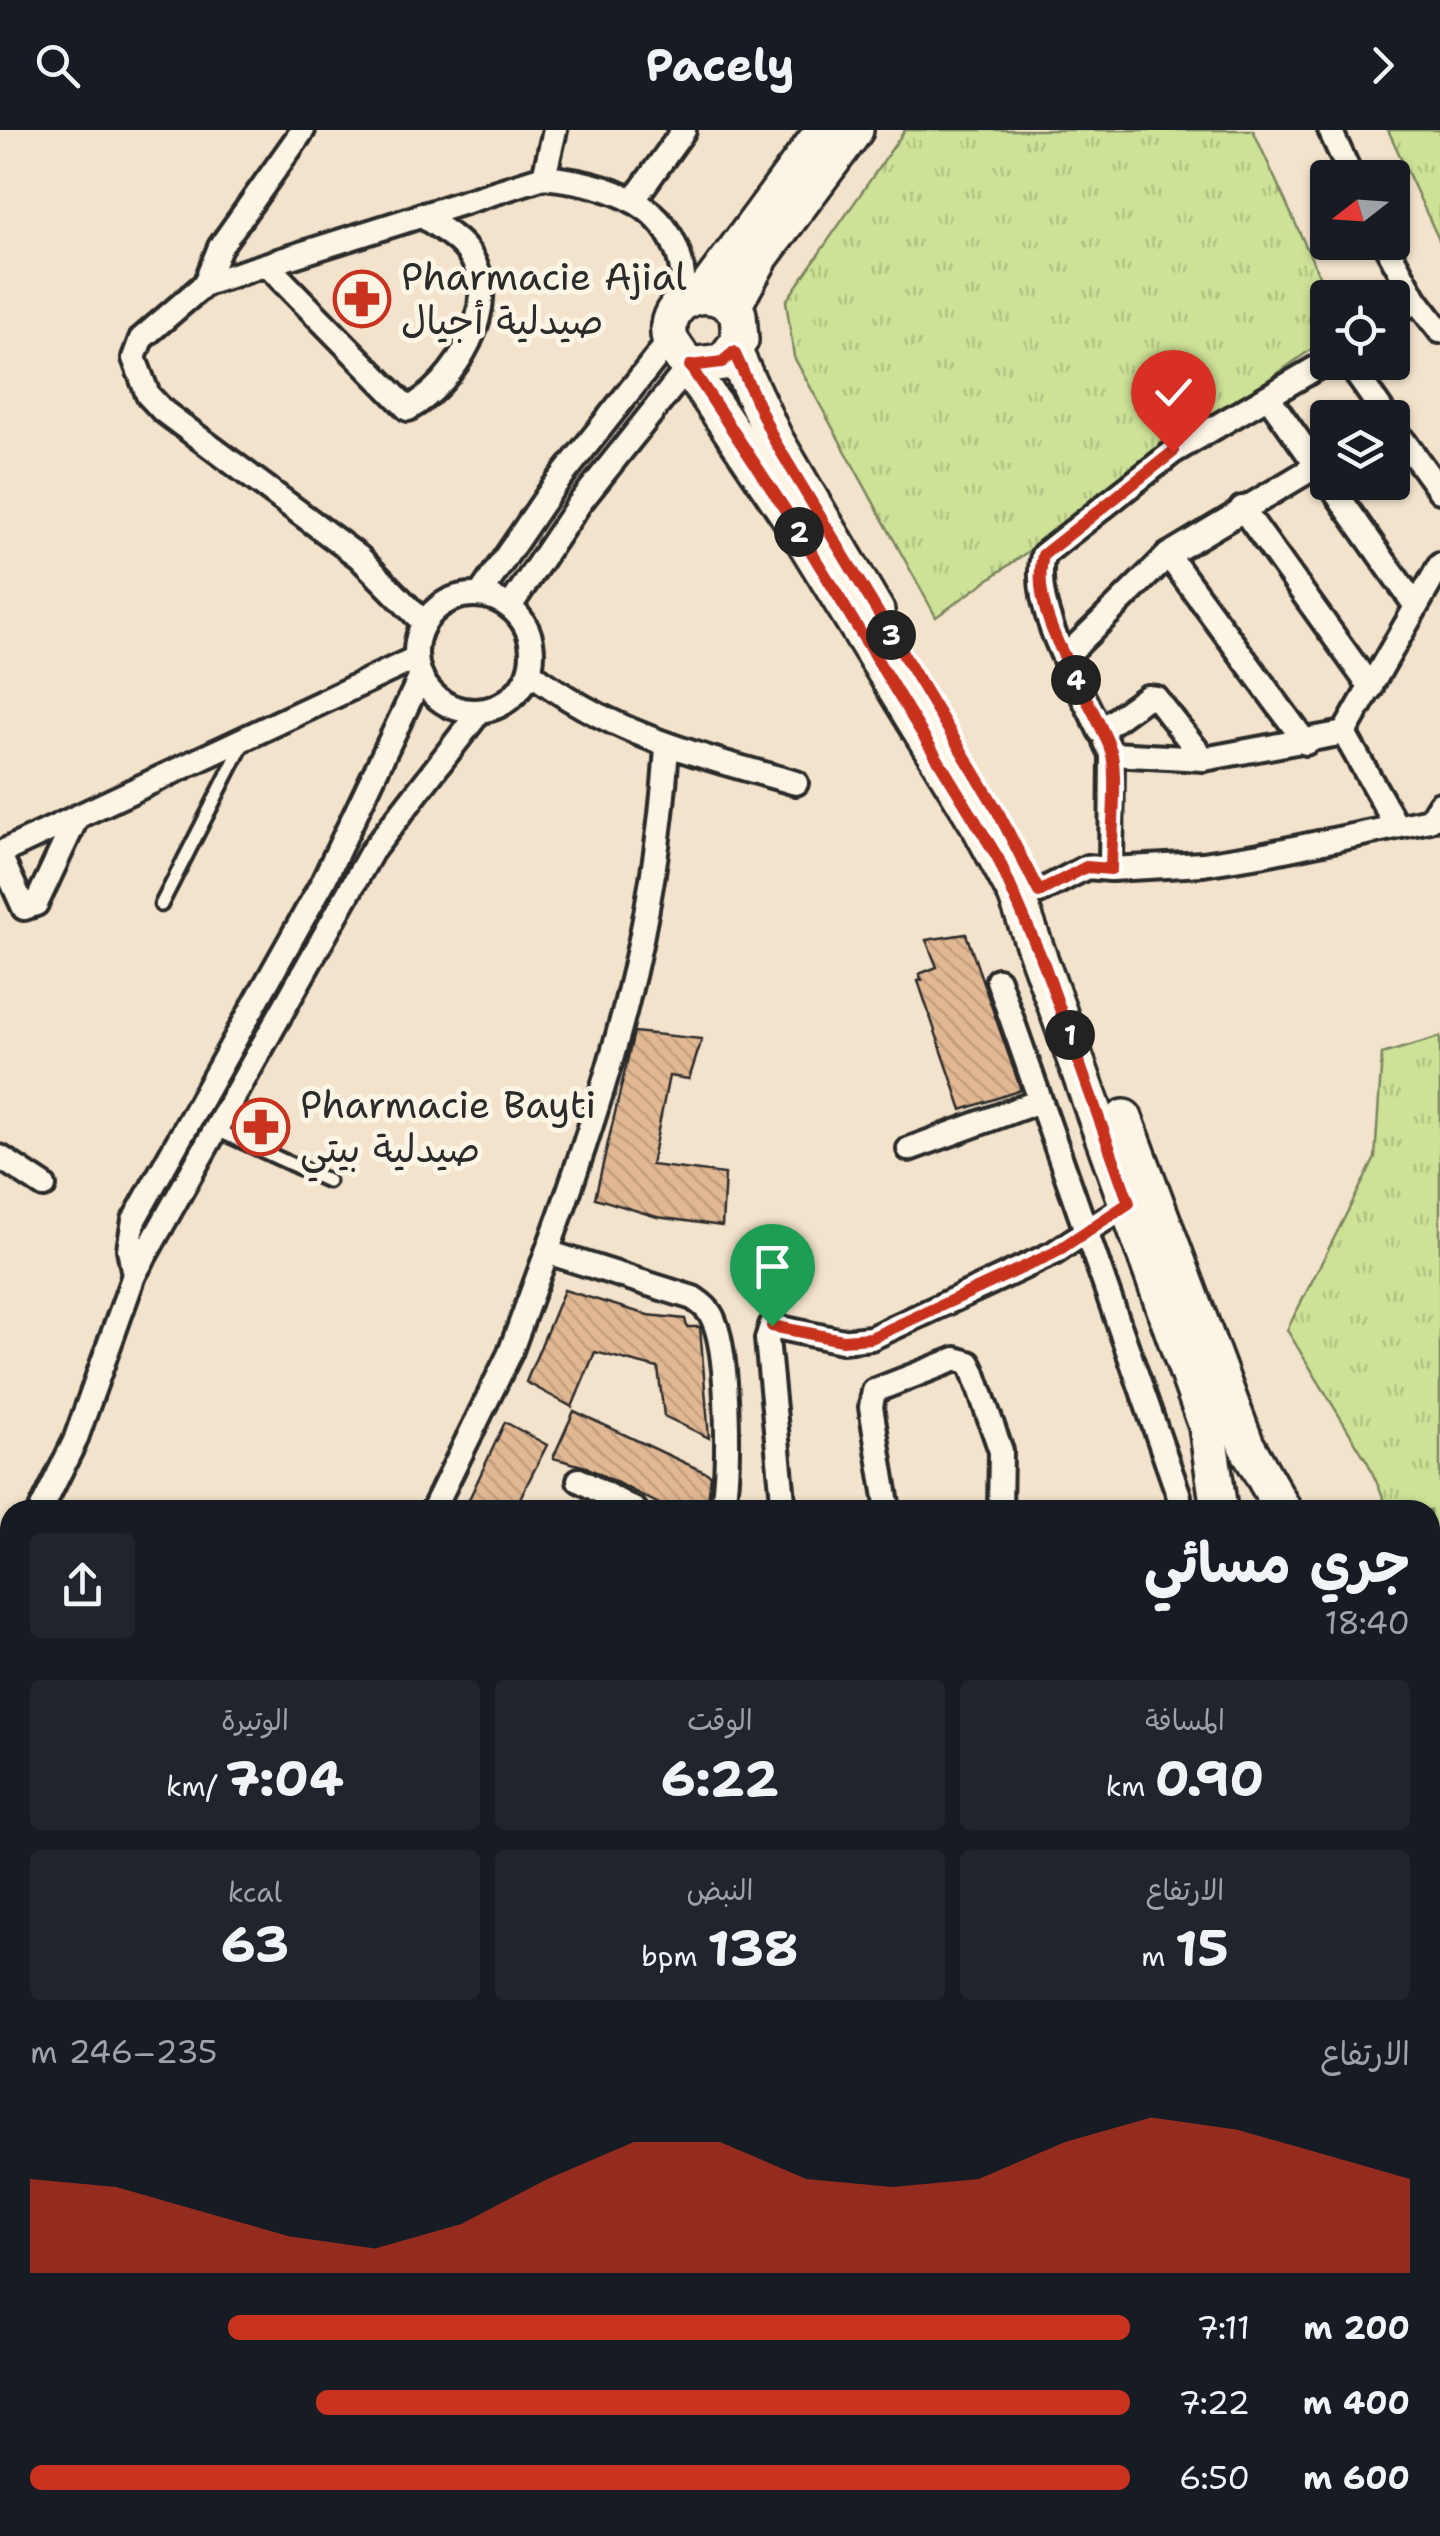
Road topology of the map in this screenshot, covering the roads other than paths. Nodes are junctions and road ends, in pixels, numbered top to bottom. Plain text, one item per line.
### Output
1 (303, 130) edge
2 (556, 130) edge
3 (684, 130) edge
4 (824, 130) edge
5 (854, 130) edge
6 (1330, 130) edge
7 (1344, 160) edge
8 (544, 176) junction
9 (633, 201) junction
10 (421, 215) junction
11 (1394, 260) edge
12 (266, 265) junction
13 (205, 284) junction
14 (707, 300) junction
15 (1416, 300) junction
16 (1410, 304) edge
17 (1440, 331) edge
18 (734, 352) junction
19 (680, 353) junction
20 (1310, 372) edge
21 (1269, 398) junction
22 (1410, 449) edge
23 (1310, 460) edge
24 (1310, 470) edge
25 (1440, 491) edge
26 (1339, 500) edge
27 (1242, 508) junction
28 (1168, 555) junction
29 (1440, 565) edge
30 (481, 593) junction
31 (1414, 604) junction
32 (511, 605) junction
33 (424, 623) junction
34 (1065, 657) junction
35 (418, 667) junction
36 (530, 672) junction
37 (1371, 688) junction
38 (480, 711) junction
39 (1100, 731) junction
40 (1344, 733) junction
41 (245, 740) junction
42 (1306, 743) junction
43 (666, 747) junction
44 (1112, 754) junction
45 (1204, 760) junction
46 (796, 783) dead end
47 (1437, 813) edge
48 (76, 819) junction
49 (1396, 825) junction
50 (0, 854) edge
51 (1111, 869) junction
52 (1039, 892) junction
53 (160, 905) dead end
54 (998, 980) dead end
55 (1040, 1102) junction
56 (217, 1130) junction
57 (180, 1137) junction
58 (909, 1148) dead end
59 (204, 1154) junction
60 (0, 1156) edge
61 (328, 1181) dead end
62 (44, 1186) dead end
63 (1129, 1203) junction
64 (1085, 1233) junction
65 (546, 1252) junction
66 (134, 1275) junction
67 (579, 1480) dead end
68 (47, 1500) edge
69 (437, 1500) edge
70 (616, 1500) edge
71 (723, 1500) edge
72 (783, 1500) edge
73 (886, 1500) edge
74 (1000, 1500) edge
75 (1179, 1500) edge
76 (1218, 1500) edge
77 (1277, 1500) edge

1 - 13 street
2 - 8 street
3 - 9 street
4 - 14 main road
5 - 14 main road
6 - 7 street
8 - 9 street
8 - 10 street
9 - 14 street
10 - 12 street
10 - 12 street
11 - 15 street
12 - 13 street
13 - 33 street
14 - 18 main road
14 - 19 main road
15 - 16 street
15 - 17 street
18 - 19 main road
18 - 52 main road
19 - 30 street
19 - 32 street
19 - 63 main road
20 - 21 street
21 - 23 street
21 - 34 street
22 - 25 street
24 - 27 street
26 - 31 street
27 - 28 street
27 - 37 street
28 - 34 street
28 - 42 street
29 - 31 street
30 - 32 street
30 - 33 street
31 - 37 street
32 - 36 street
33 - 35 street
34 - 39 street
35 - 38 street
35 - 41 street
35 - 57 street
36 - 38 street
36 - 43 street
37 - 40 street
38 - 56 street
39 - 44 street
39 - 45 street
40 - 42 street
40 - 49 street
41 - 48 street
41 - 53 lane
42 - 45 street
43 - 46 street
43 - 65 street
44 - 45 street
44 - 51 street
47 - 49 street
48 - 50 street
48 - 50 street
49 - 51 street
51 - 52 street
52 - 77 main road
54 - 55 street
55 - 58 street
55 - 64 street
56 - 59 street
56 - 61 lane
57 - 59 street
57 - 66 street
59 - 66 street
60 - 62 street
63 - 64 street
63 - 76 main road
64 - 72 street
64 - 75 street
65 - 69 street
65 - 71 street
66 - 68 street
67 - 70 street
73 - 74 street

